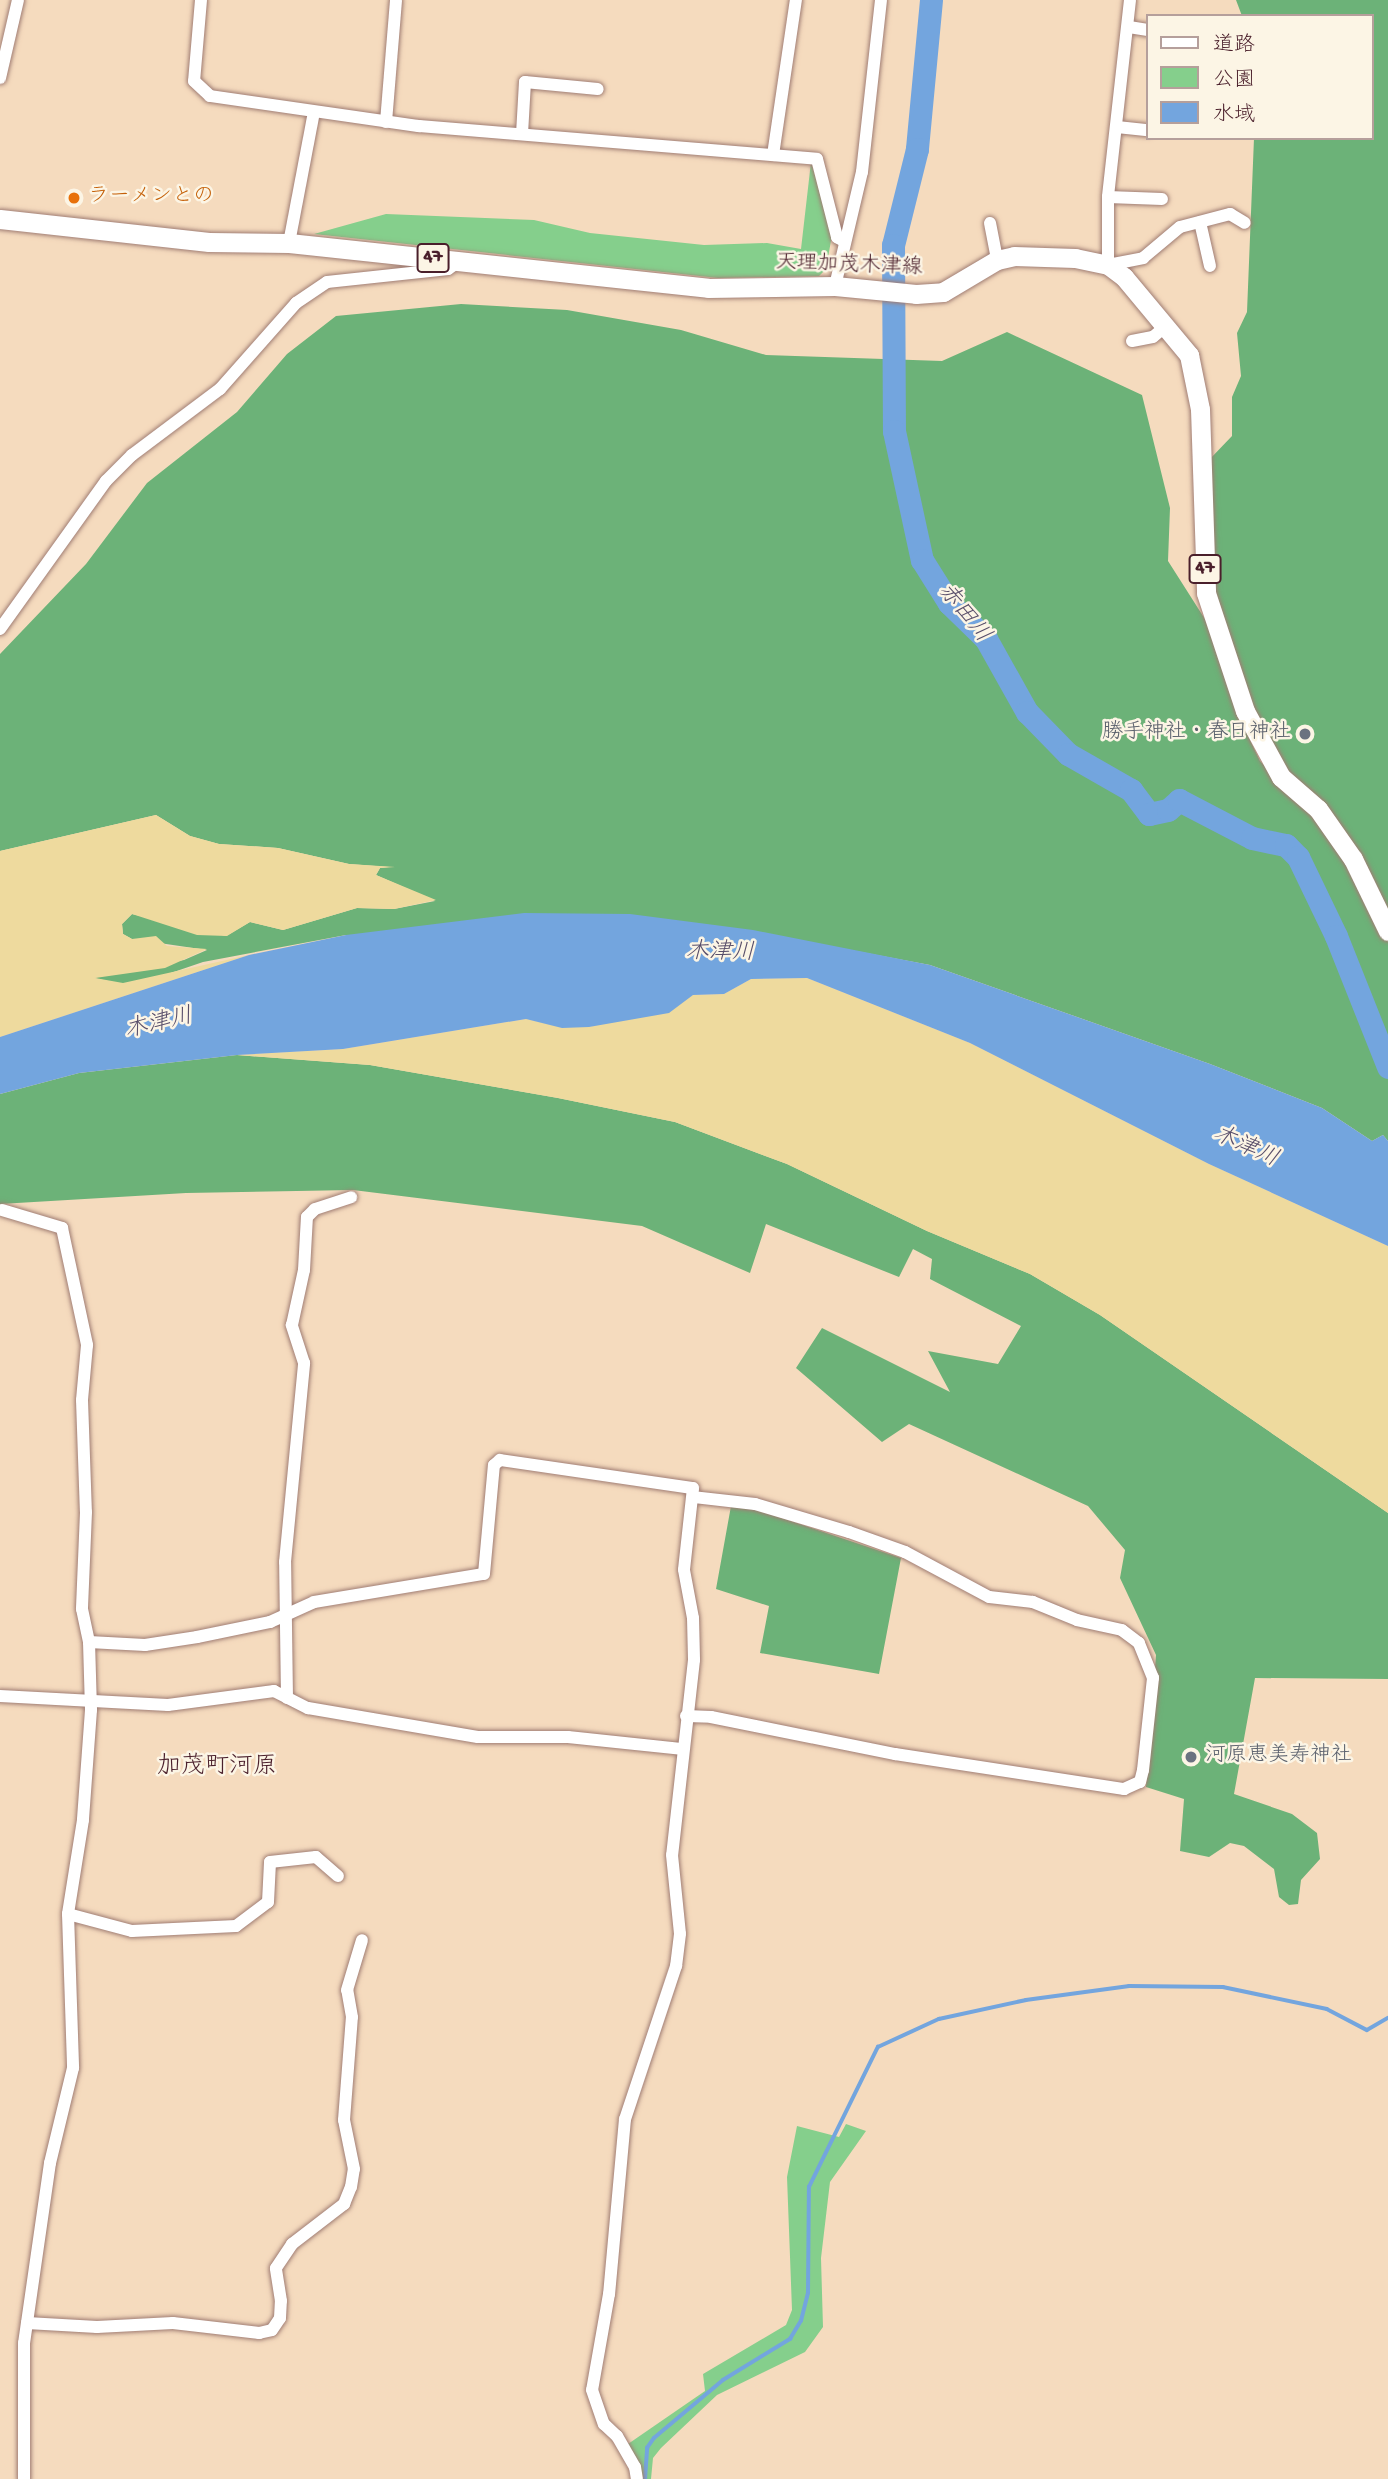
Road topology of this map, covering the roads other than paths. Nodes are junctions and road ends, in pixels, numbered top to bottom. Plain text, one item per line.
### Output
1 (18, 0) edge
2 (201, 0) edge
3 (396, 0) edge
4 (796, 0) edge
5 (881, 0) edge
6 (1130, 0) edge
7 (1129, 27) junction
8 (1146, 30) edge
9 (3, 59) edge
10 (0, 78) edge
11 (598, 89) dead end
12 (314, 111) junction
13 (386, 122) junction
14 (1117, 127) junction
15 (1146, 130) edge
16 (522, 134) junction
17 (773, 155) junction
18 (1108, 197) junction
19 (1162, 199) dead end
20 (0, 219) edge
21 (1200, 222) junction
22 (990, 223) dead end
23 (1245, 223) dead end
24 (842, 240) junction
25 (289, 243) junction
26 (997, 260) junction
27 (457, 262) junction
28 (1108, 265) junction
29 (1210, 265) dead end
30 (835, 286) junction
31 (1167, 325) junction
32 (1132, 341) dead end
33 (0, 629) edge
34 (1388, 931) edge
35 (351, 1197) dead end
36 (2, 1210) dead end
37 (694, 1497) junction
38 (284, 1616) junction
39 (89, 1642) junction
40 (0, 1696) edge
41 (287, 1698) junction
42 (90, 1701) junction
43 (687, 1716) junction
44 (682, 1749) junction
45 (338, 1876) dead end
46 (68, 1914) junction
47 (362, 1941) dead end
48 (27, 2323) junction
49 (24, 2479) edge
50 (637, 2479) edge

1 - 9 street
2 - 12 street
3 - 13 street
4 - 17 street
5 - 24 street
6 - 7 street
7 - 8 street
7 - 14 street
9 - 10 street
11 - 16 street
12 - 13 street
12 - 25 street
13 - 16 street
14 - 15 street
14 - 18 street
16 - 17 street
17 - 24 street
18 - 19 street
18 - 28 street
20 - 25 main road, 天理加茂木津線 / 47
21 - 23 street
21 - 28 street
21 - 29 street
22 - 26 street
24 - 30 street
25 - 27 main road, 天理加茂木津線 / 47
26 - 28 main road, 天理加茂木津線 / 47
26 - 30 main road, 天理加茂木津線 / 47
27 - 30 main road, 天理加茂木津線 / 47
27 - 33 street
28 - 31 main road, 47
31 - 32 street
31 - 34 main road, 47
35 - 38 street
36 - 39 street
37 - 38 street
37 - 43 street
37 - 43 street
38 - 39 street
38 - 41 street
39 - 42 street
40 - 42 street
41 - 42 street
41 - 44 street
42 - 46 street
43 - 44 street
44 - 50 street
45 - 46 street
46 - 48 street
47 - 48 street
48 - 49 street

